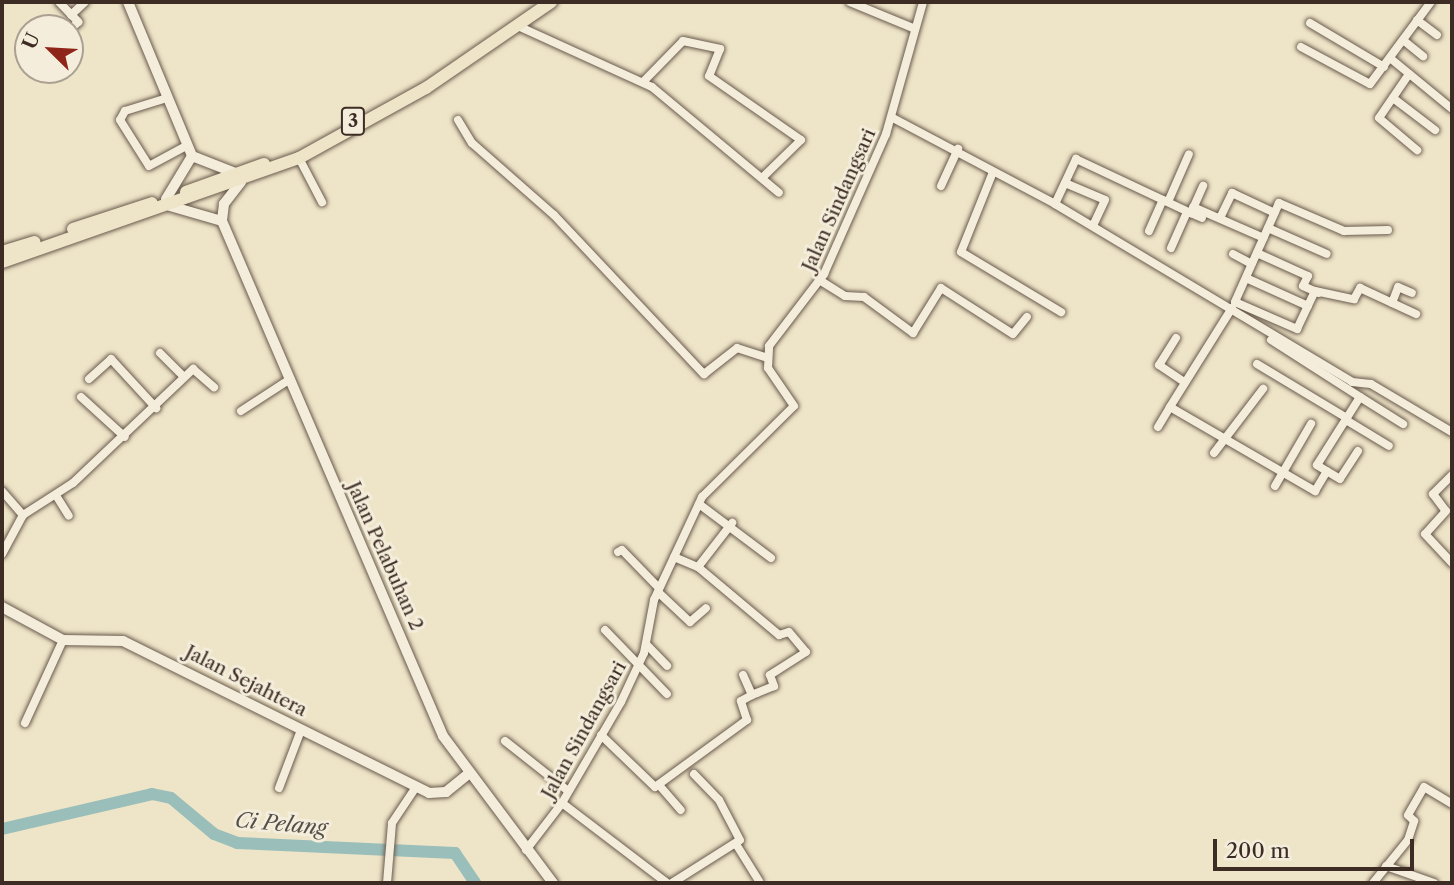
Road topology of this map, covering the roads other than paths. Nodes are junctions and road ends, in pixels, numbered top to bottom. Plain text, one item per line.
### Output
1 (85, 2) edge
2 (128, 2) edge
3 (537, 2) edge
4 (551, 2) edge
5 (850, 2) edge
6 (923, 2) edge
7 (1431, 2) edge
8 (72, 14) edge
9 (1418, 20) junction
10 (1310, 23) dead end
11 (513, 26) junction
12 (913, 28) junction
13 (1437, 35) dead end
14 (1403, 40) junction
15 (1301, 47) dead end
16 (1423, 56) dead end
17 (1390, 58) junction
18 (460, 61) junction
19 (1384, 67) junction
20 (1409, 74) junction
21 (643, 82) junction
22 (167, 98) junction
23 (1393, 98) junction
24 (1452, 109) edge
25 (891, 117) junction
26 (458, 120) dead end
27 (1435, 130) dead end
28 (188, 145) junction
29 (958, 149) junction
30 (1417, 150) dead end
31 (1189, 154) dead end
32 (192, 156) junction
33 (299, 158) junction
34 (993, 172) junction
35 (762, 178) junction
36 (243, 179) junction
37 (1065, 183) junction
38 (941, 186) dead end
39 (1203, 186) dead end
40 (779, 194) dead end
41 (1166, 201) junction
42 (168, 202) junction
43 (322, 202) dead end
44 (1055, 204) junction
45 (1190, 211) junction
46 (1275, 213) junction
47 (1202, 218) dead end
48 (1220, 218) junction
49 (222, 221) junction
50 (1094, 224) dead end
51 (1268, 228) junction
52 (1388, 230) dead end
53 (1149, 231) dead end
54 (1264, 238) junction
55 (1171, 248) dead end
56 (1257, 253) junction
57 (1233, 254) dead end
58 (1327, 254) dead end
59 (7, 256) edge
60 (1252, 264) junction
61 (1246, 278) junction
62 (821, 281) junction
63 (1199, 289) dead end
64 (1315, 291) junction
65 (1412, 293) dead end
66 (1392, 303) junction
67 (1308, 306) junction
68 (1231, 308) junction
69 (1061, 312) dead end
70 (1416, 314) dead end
71 (1027, 317) dead end
72 (1238, 321) dead end
73 (1213, 337) junction
74 (1176, 338) dead end
75 (1271, 341) dead end
76 (1223, 343) dead end
77 (160, 353) dead end
78 (767, 358) junction
79 (1257, 364) dead end
80 (184, 377) junction
81 (89, 379) dead end
82 (290, 379) junction
83 (1184, 382) junction
84 (214, 387) dead end
85 (1263, 389) dead end
86 (81, 397) dead end
87 (1360, 397) junction
88 (1170, 407) junction
89 (156, 408) junction
90 (241, 411) dead end
91 (1346, 419) junction
92 (1311, 424) dead end
93 (1403, 424) dead end
94 (1158, 427) dead end
95 (1452, 432) edge
96 (125, 437) junction
97 (1224, 437) junction
98 (1389, 446) dead end
99 (1358, 451) dead end
100 (1214, 453) dead end
101 (1327, 471) junction
102 (1283, 472) junction
103 (1452, 475) edge
104 (1275, 486) dead end
105 (2, 491) edge
106 (57, 497) junction
107 (699, 504) junction
108 (23, 515) junction
109 (69, 516) dead end
110 (732, 523) junction
111 (618, 552) dead end
112 (2, 554) edge
113 (674, 557) junction
114 (771, 558) dead end
115 (1452, 563) edge
116 (698, 568) junction
117 (659, 590) junction
118 (2, 607) edge
119 (706, 608) dead end
120 (605, 631) dead end
121 (63, 640) junction
122 (647, 645) junction
123 (638, 666) junction
124 (667, 666) dead end
125 (743, 675) dead end
126 (667, 694) dead end
127 (752, 695) junction
128 (25, 723) dead end
129 (302, 730) junction
130 (601, 735) junction
131 (505, 741) dead end
132 (694, 774) dead end
133 (467, 775) junction
134 (659, 785) junction
135 (416, 787) junction
136 (278, 788) dead end
137 (568, 791) junction
138 (562, 803) junction
139 (1452, 804) edge
140 (681, 810) dead end
141 (736, 844) junction
142 (526, 850) junction
143 (1386, 866) junction
144 (759, 881) dead end
145 (387, 882) edge
146 (553, 883) edge
147 (670, 883) edge
148 (1373, 883) edge
149 (1434, 883) edge

1 - 8 street
2 - 22 main road
3 - 11 main road, 3
4 - 11 main road
5 - 12 street
6 - 12 street, Jalan Sindangsari
7 - 9 street
9 - 13 street
9 - 14 street
10 - 19 street
11 - 18 main road, 3
11 - 21 street
12 - 25 street, Jalan Sindangsari
14 - 16 street
14 - 17 street
15 - 19 street
17 - 19 street
17 - 20 street
18 - 33 main road, 3
18 - 36 main road, 3
20 - 23 street
20 - 24 street
21 - 35 street
21 - 35 street
22 - 28 main road
22 - 28 street
23 - 27 street
23 - 30 street
25 - 29 street
25 - 62 street, Jalan Sindangsari
26 - 78 street
28 - 32 main road
29 - 34 street
29 - 38 street
31 - 41 street
32 - 36 main road
32 - 42 main road
33 - 36 main road, 3
33 - 43 street
34 - 44 street
34 - 69 street
35 - 40 street
36 - 42 main road, 3
36 - 49 main road
37 - 41 street
37 - 44 street
37 - 50 street
39 - 45 street
41 - 45 street
41 - 53 street
42 - 49 main road
42 - 59 main road, 3
44 - 68 street
45 - 47 street
45 - 48 street
45 - 55 street
46 - 48 street
46 - 51 street
46 - 52 street
48 - 54 street
49 - 82 main road, Jalan Pelabuhan 2
51 - 54 street
51 - 58 street
54 - 56 street
56 - 60 street
56 - 64 street
57 - 60 street
60 - 61 street
61 - 67 street
61 - 68 street
62 - 71 street
62 - 78 street, Jalan Sindangsari
63 - 68 street
64 - 66 street
64 - 67 street
65 - 66 street
66 - 70 street
67 - 68 street
68 - 72 street
68 - 73 street
68 - 95 street
73 - 76 street
73 - 83 street
74 - 83 street
75 - 87 street
77 - 80 street
78 - 107 street, Jalan Sindangsari
79 - 91 street
80 - 84 street
80 - 89 street
81 - 89 street
82 - 90 street
82 - 133 main road, Jalan Pelabuhan 2
83 - 88 street
85 - 97 street
86 - 96 street
87 - 91 street
87 - 93 street
88 - 94 street
88 - 97 street
89 - 96 street
91 - 98 street
91 - 101 street
92 - 102 street
96 - 106 street
97 - 100 street
97 - 102 street
99 - 101 street
101 - 102 street
102 - 104 street
103 - 115 street
105 - 108 street
106 - 108 street
106 - 109 street
107 - 110 street
107 - 113 street, Jalan Sindangsari
108 - 112 street
110 - 114 street
110 - 116 street
111 - 117 street
113 - 116 street
113 - 117 street, Jalan Sindangsari
116 - 127 street
117 - 119 street
117 - 122 street, Jalan Sindangsari
118 - 121 main road, Jalan Sejahtera
120 - 123 street
121 - 128 street
121 - 129 main road, Jalan Sejahtera
122 - 123 street, Jalan Sindangsari
122 - 124 street
123 - 126 street
123 - 130 street, Jalan Sindangsari
125 - 127 street
127 - 134 street
129 - 135 main road, Jalan Sejahtera
129 - 136 street
130 - 134 street
130 - 137 street, Jalan Sindangsari
131 - 137 street
132 - 141 street
133 - 135 main road, Jalan Sejahtera
133 - 142 main road, Jalan Pelabuhan 2
134 - 140 street
135 - 145 street
137 - 138 street, Jalan Sindangsari
138 - 142 street, Jalan Sindangsari
138 - 147 street
139 - 143 street
141 - 144 street
141 - 147 street
142 - 146 main road, Jalan Pelabuhan 2
143 - 148 street
143 - 149 street

